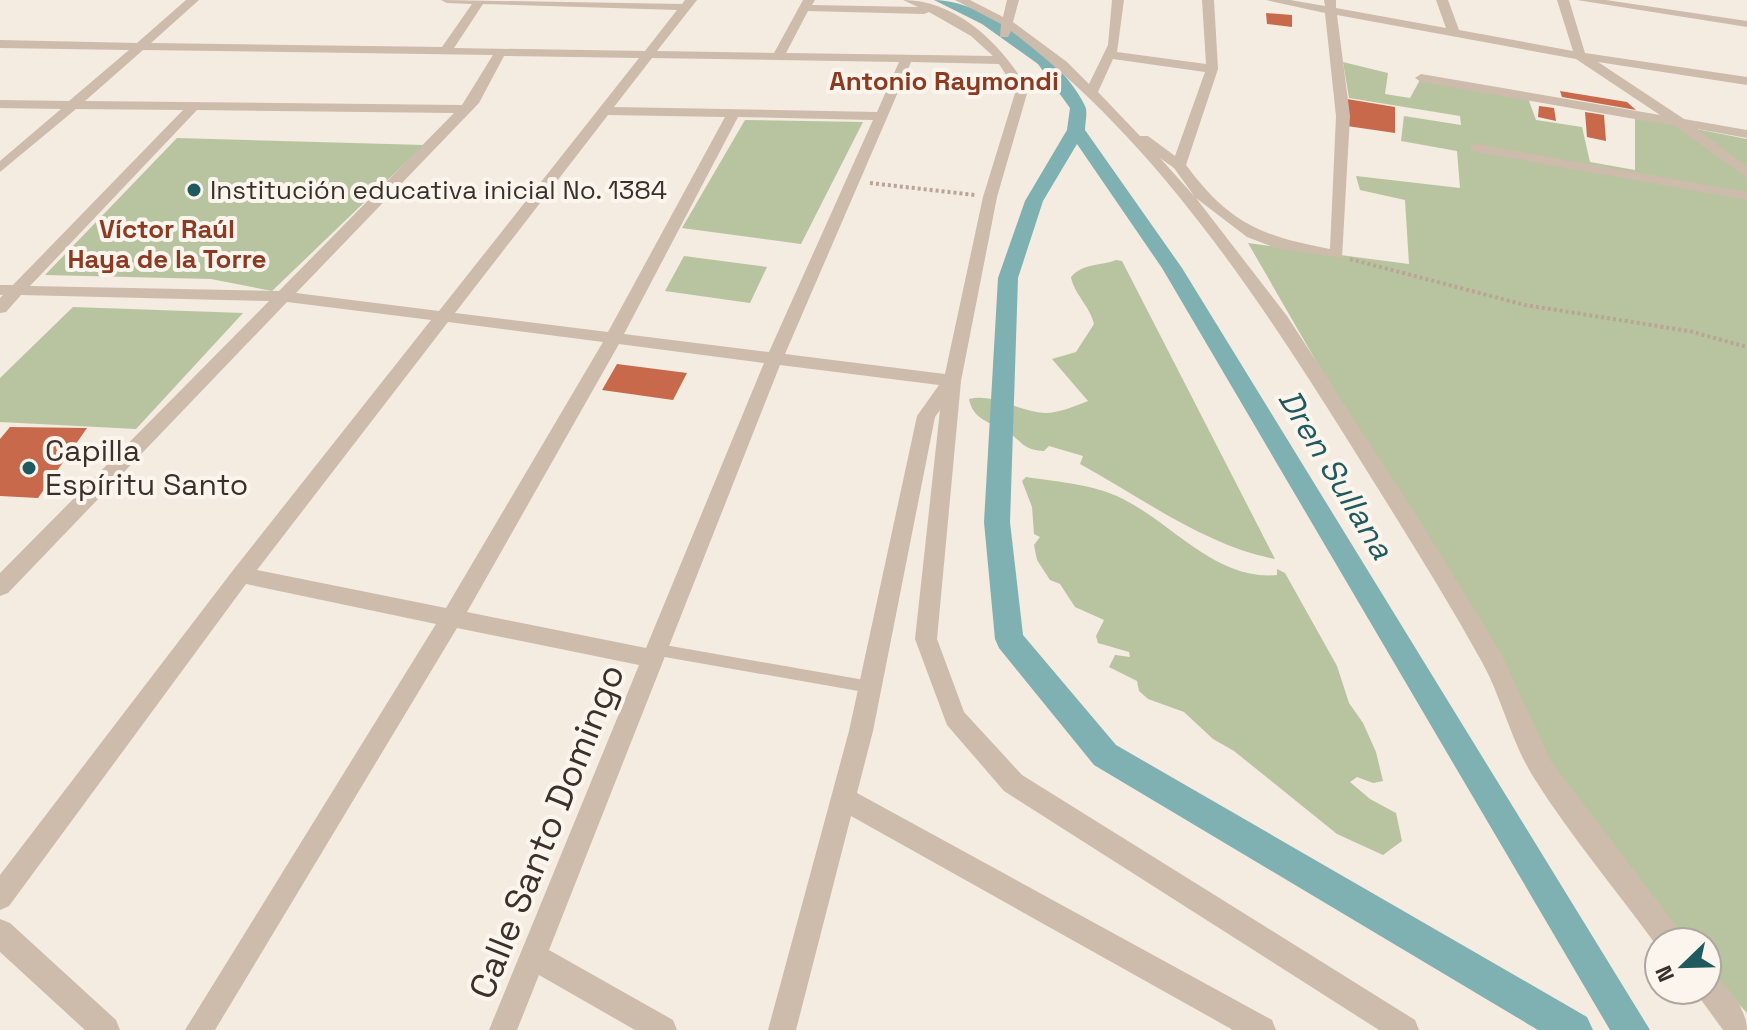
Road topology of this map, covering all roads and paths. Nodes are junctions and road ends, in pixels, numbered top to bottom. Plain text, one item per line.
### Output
1 (193, 0) edge
2 (447, 0) edge
3 (480, 0) edge
4 (909, 0) edge
5 (961, 0) edge
6 (1013, 0) edge
7 (1118, 0) edge
8 (1208, 0) edge
9 (1272, 0) edge
10 (1442, 0) edge
11 (1563, 0) edge
12 (1583, 0) edge
13 (688, 3) edge
14 (806, 4) edge
15 (1331, 5) edge
16 (934, 10) junction
17 (1747, 24) edge
18 (1007, 25) junction
19 (1453, 31) junction
20 (0, 44) edge
21 (139, 46) junction
22 (446, 50) junction
23 (501, 51) junction
24 (1001, 52) junction
25 (648, 54) junction
26 (779, 54) junction
27 (1110, 55) junction
28 (1580, 56) junction
29 (907, 58) junction
30 (1212, 69) junction
31 (1421, 78) dead end
32 (1747, 81) edge
33 (1089, 92) junction
34 (0, 104) edge
35 (69, 105) junction
36 (194, 106) junction
37 (464, 109) junction
38 (604, 111) junction
39 (734, 113) junction
40 (882, 116) junction
41 (1679, 122) junction
42 (1129, 131) junction
43 (1747, 134) edge
44 (1476, 148) dead end
45 (1179, 165) junction
46 (0, 168) edge
47 (1747, 174) edge
48 (853, 182) junction
49 (1747, 196) edge
50 (990, 197) junction
51 (1337, 255) junction
52 (8, 291) edge
53 (283, 296) junction
54 (0, 308) edge
55 (442, 318) junction
56 (613, 339) junction
57 (1747, 347) edge
58 (774, 359) junction
59 (952, 381) junction
60 (241, 575) junction
61 (0, 587) edge
62 (451, 619) junction
63 (657, 655) junction
64 (870, 687) junction
65 (843, 798) junction
66 (0, 897) edge
67 (1659, 926) edge
68 (0, 933) edge
69 (533, 956) junction
70 (1722, 1006) edge
71 (106, 1030) edge
72 (199, 1030) edge
73 (503, 1030) edge
74 (663, 1030) edge
75 (782, 1030) edge
76 (1262, 1030) edge
77 (1405, 1030) edge
78 (1741, 1030) edge

1 - 21 street
2 - 3 street
3 - 13 street
3 - 22 street
4 - 16 street
5 - 18 street
6 - 18 street
7 - 27 street
8 - 30 street
9 - 15 street
10 - 19 street
11 - 28 street
12 - 17 street
13 - 25 street
14 - 16 street
14 - 26 street
15 - 19 street
15 - 51 street
16 - 24 street
18 - 24 street
18 - 33 street
19 - 28 street
20 - 21 street
21 - 22 street
21 - 35 street
22 - 23 street
23 - 25 street
23 - 37 street
24 - 29 street
24 - 50 street
25 - 26 street
25 - 38 street
26 - 29 street
27 - 30 street
27 - 33 street
28 - 32 street
28 - 41 street
29 - 40 street, Calle Santo Domingo
30 - 45 street
31 - 41 street
33 - 42 street
34 - 35 street
35 - 36 street
35 - 46 street
36 - 37 street
36 - 52 street
37 - 53 street
38 - 39 street
38 - 55 street
39 - 40 street
39 - 56 street
40 - 48 street, Calle Santo Domingo
41 - 43 street
41 - 47 street
42 - 45 street
42 - 67 street
44 - 49 street
45 - 51 street
48 - 50 path
48 - 58 street, Calle Santo Domingo
50 - 59 street
51 - 57 path
52 - 53 street
52 - 54 street
53 - 55 street
53 - 61 street
55 - 56 street
55 - 60 street
56 - 58 street
56 - 62 street
58 - 59 street
58 - 63 street, Calle Santo Domingo
59 - 64 street
59 - 77 street
60 - 62 street
60 - 66 street
62 - 63 street
62 - 72 street
63 - 64 lane
63 - 69 street, Calle Santo Domingo
64 - 65 street
65 - 75 street
65 - 76 street
68 - 71 street
69 - 73 street, Calle Santo Domingo
69 - 74 street
70 - 78 street

